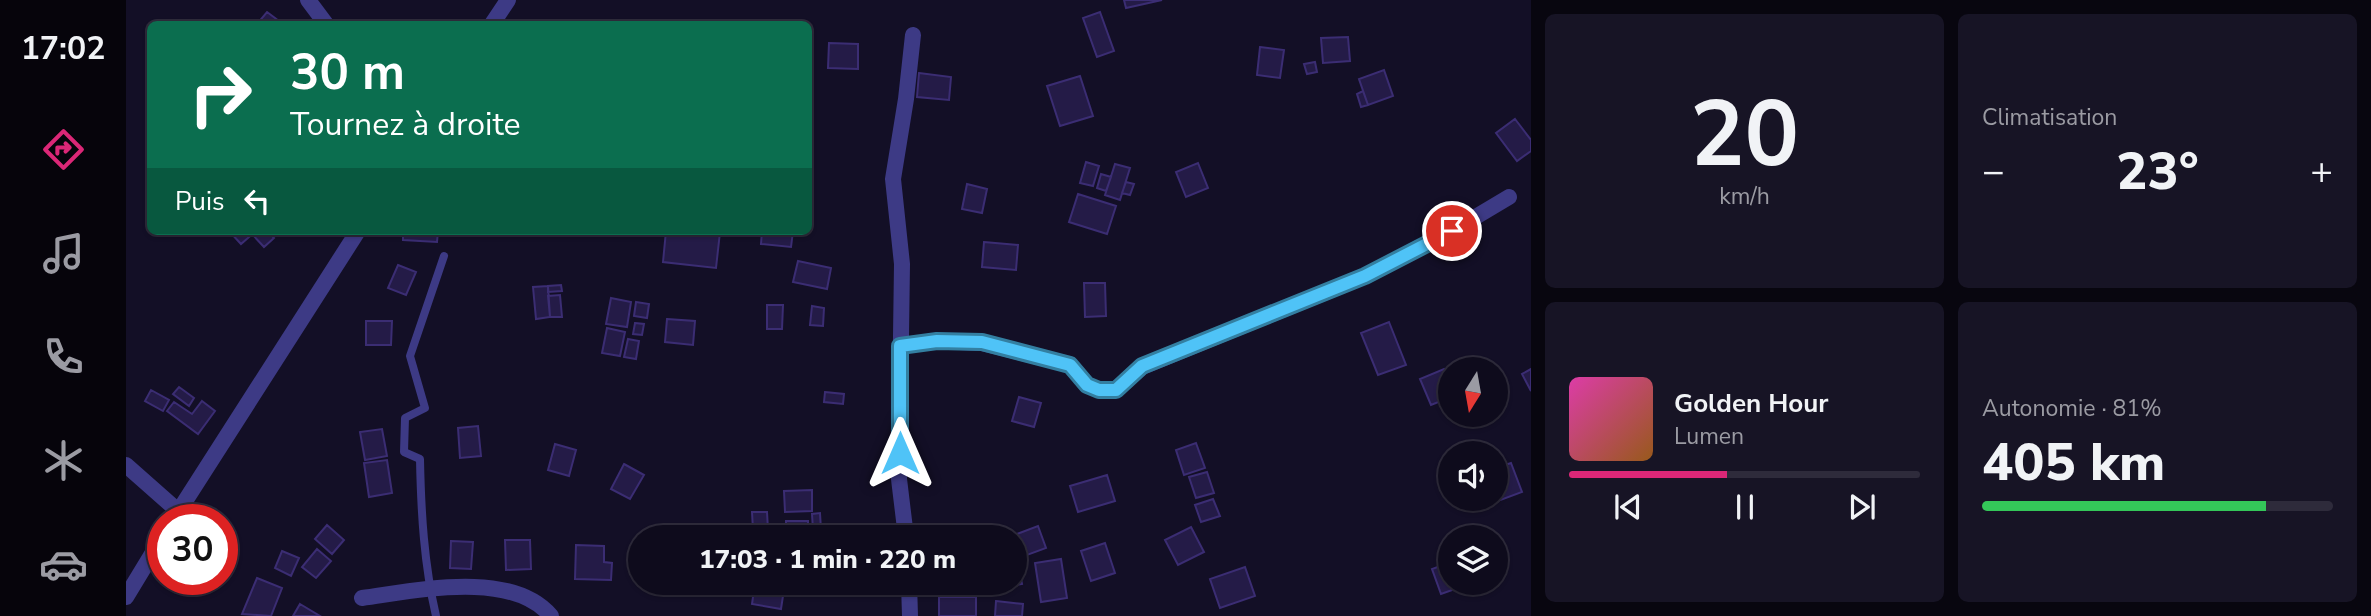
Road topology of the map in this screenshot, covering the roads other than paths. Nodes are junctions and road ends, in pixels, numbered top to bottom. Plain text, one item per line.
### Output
1 (308, 0) edge
2 (508, 0) edge
3 (324, 21) edge
4 (494, 21) edge
5 (913, 35) dead end
6 (1509, 197) dead end
7 (355, 235) edge
8 (444, 256) dead end
9 (900, 346) junction
10 (126, 465) edge
11 (164, 504) edge
12 (182, 504) edge
13 (905, 525) edge
14 (147, 562) edge
15 (430, 589) junction
16 (909, 595) edge
17 (126, 597) edge
18 (362, 598) dead end
19 (436, 616) edge
20 (551, 616) edge
21 (910, 616) edge

1 - 3 street
2 - 4 street
5 - 9 street
6 - 9 street
7 - 12 street
8 - 15 lane
9 - 13 street
10 - 11 street
14 - 17 street
15 - 18 street
15 - 19 lane
15 - 20 street
16 - 21 street

